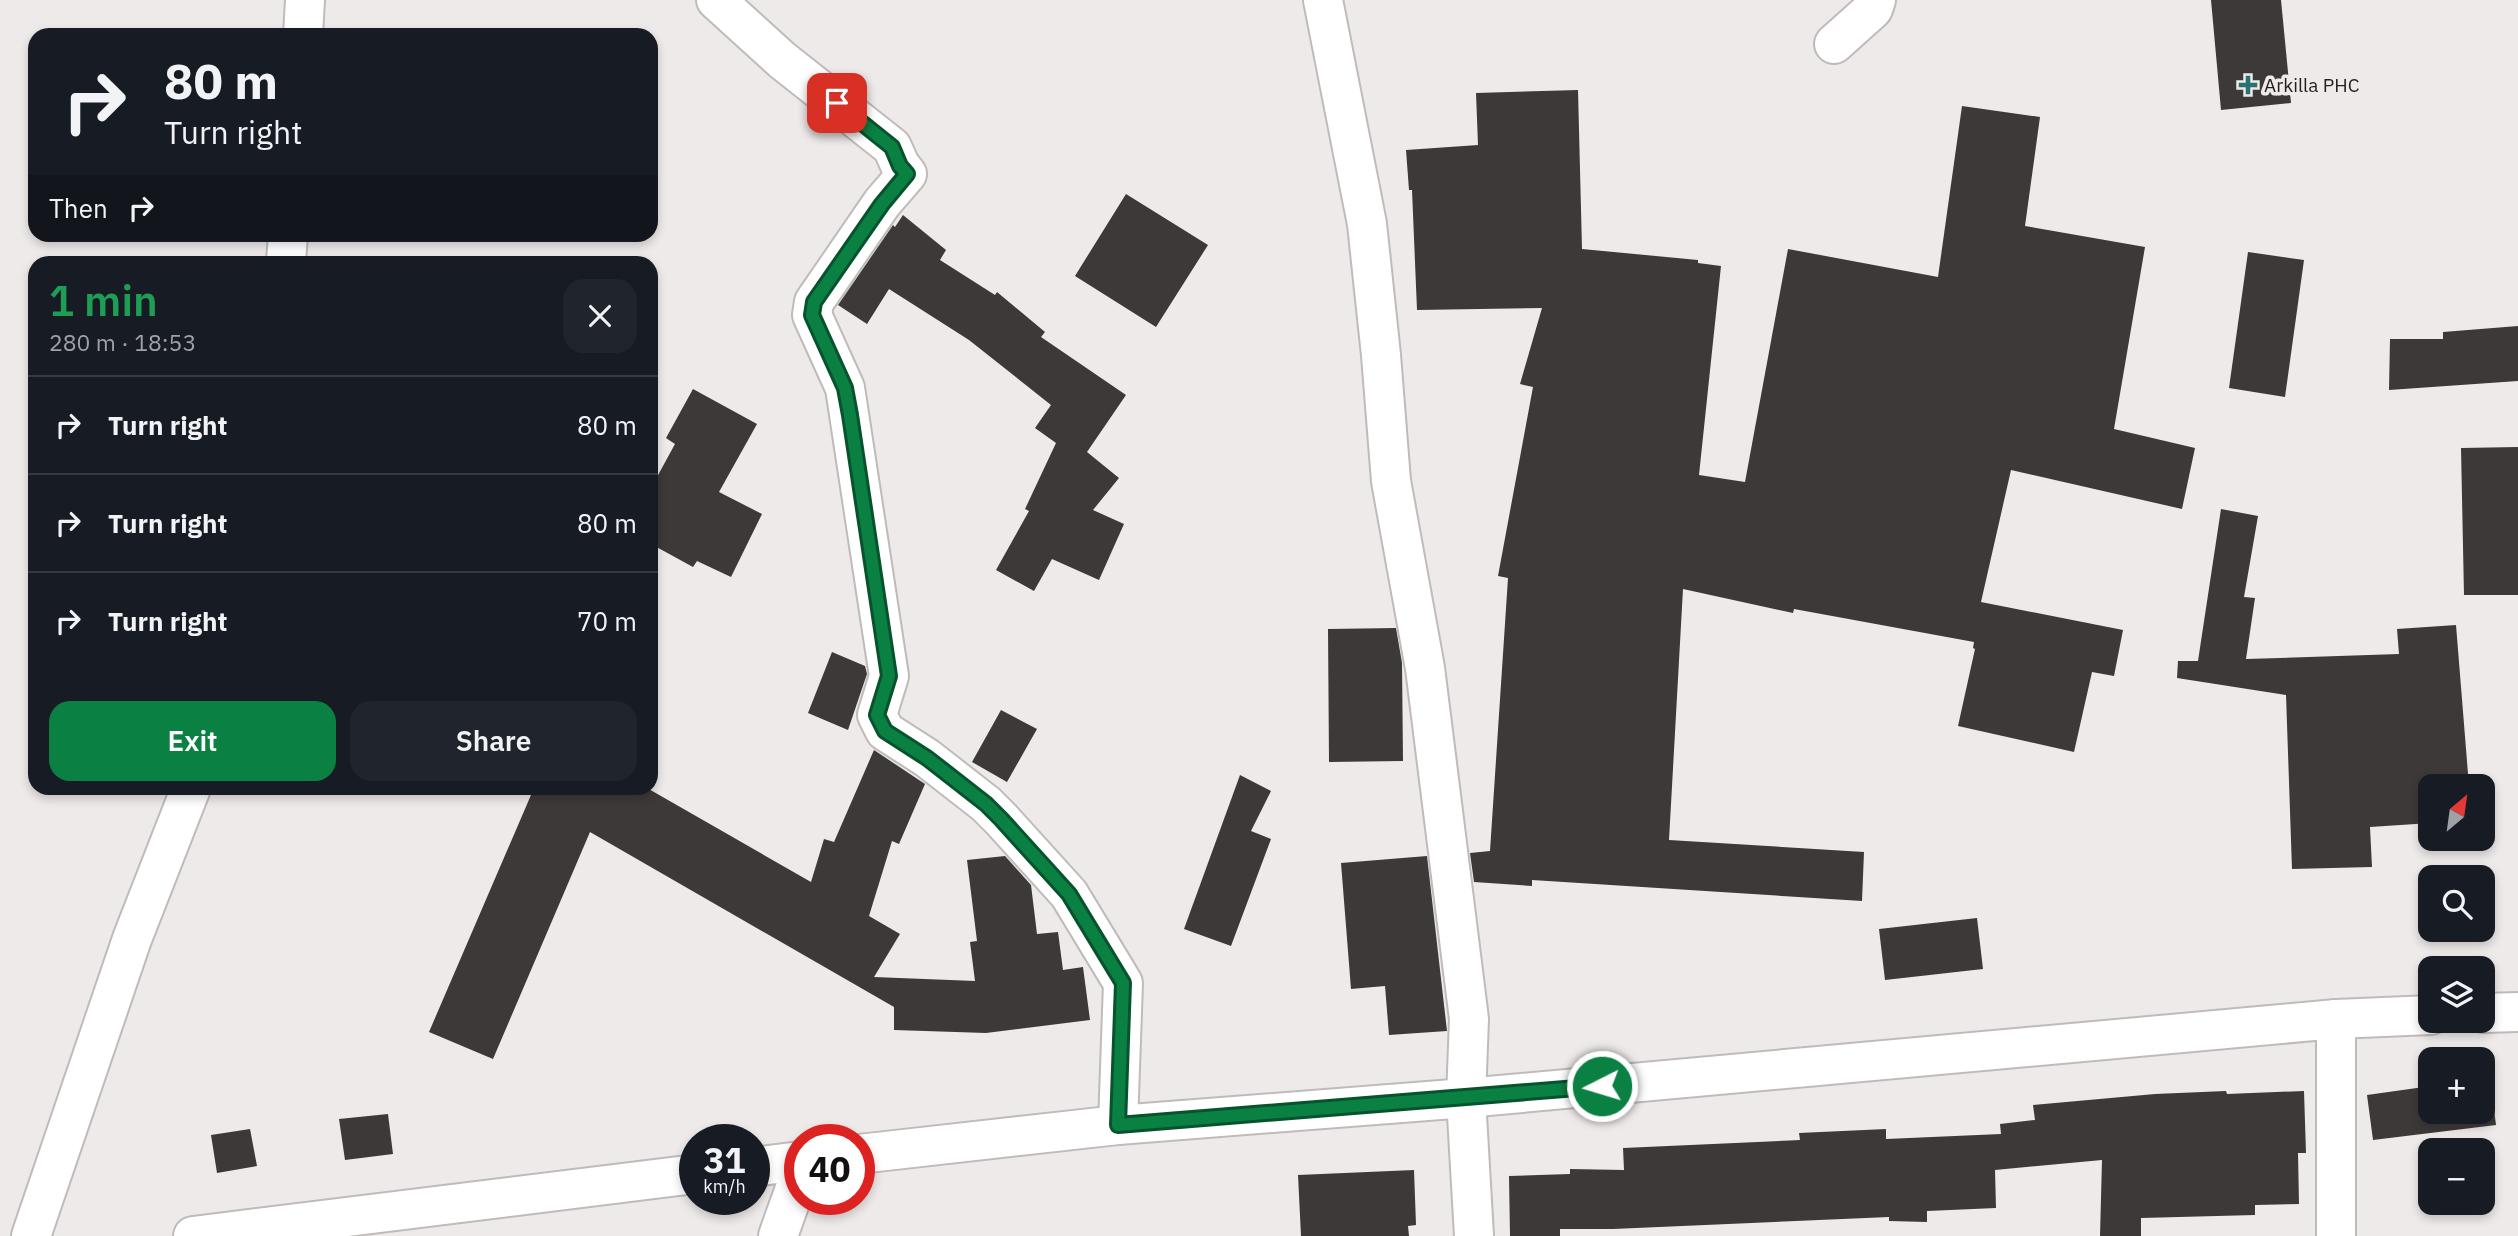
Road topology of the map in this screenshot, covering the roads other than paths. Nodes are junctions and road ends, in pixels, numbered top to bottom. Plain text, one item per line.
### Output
1 (305, 0) edge
2 (716, 0) edge
3 (1323, 0) edge
4 (1876, 0) edge
5 (303, 28) edge
6 (1834, 44) dead end
7 (188, 795) edge
8 (2518, 1012) edge
9 (2495, 1013) edge
10 (2418, 1016) edge
11 (2336, 1019) junction
12 (1466, 1098) junction
13 (1118, 1125) junction
14 (875, 1152) edge
15 (679, 1176) edge
16 (785, 1215) edge
17 (31, 1236) edge
18 (193, 1236) edge
19 (778, 1236) edge
20 (1474, 1236) edge
21 (2336, 1236) edge

1 - 5 street
2 - 13 street
3 - 12 street
4 - 6 street
7 - 17 street
8 - 9 street
10 - 11 street
11 - 12 street
11 - 21 street
12 - 13 street
12 - 20 street
13 - 14 street
15 - 18 street
16 - 19 street

